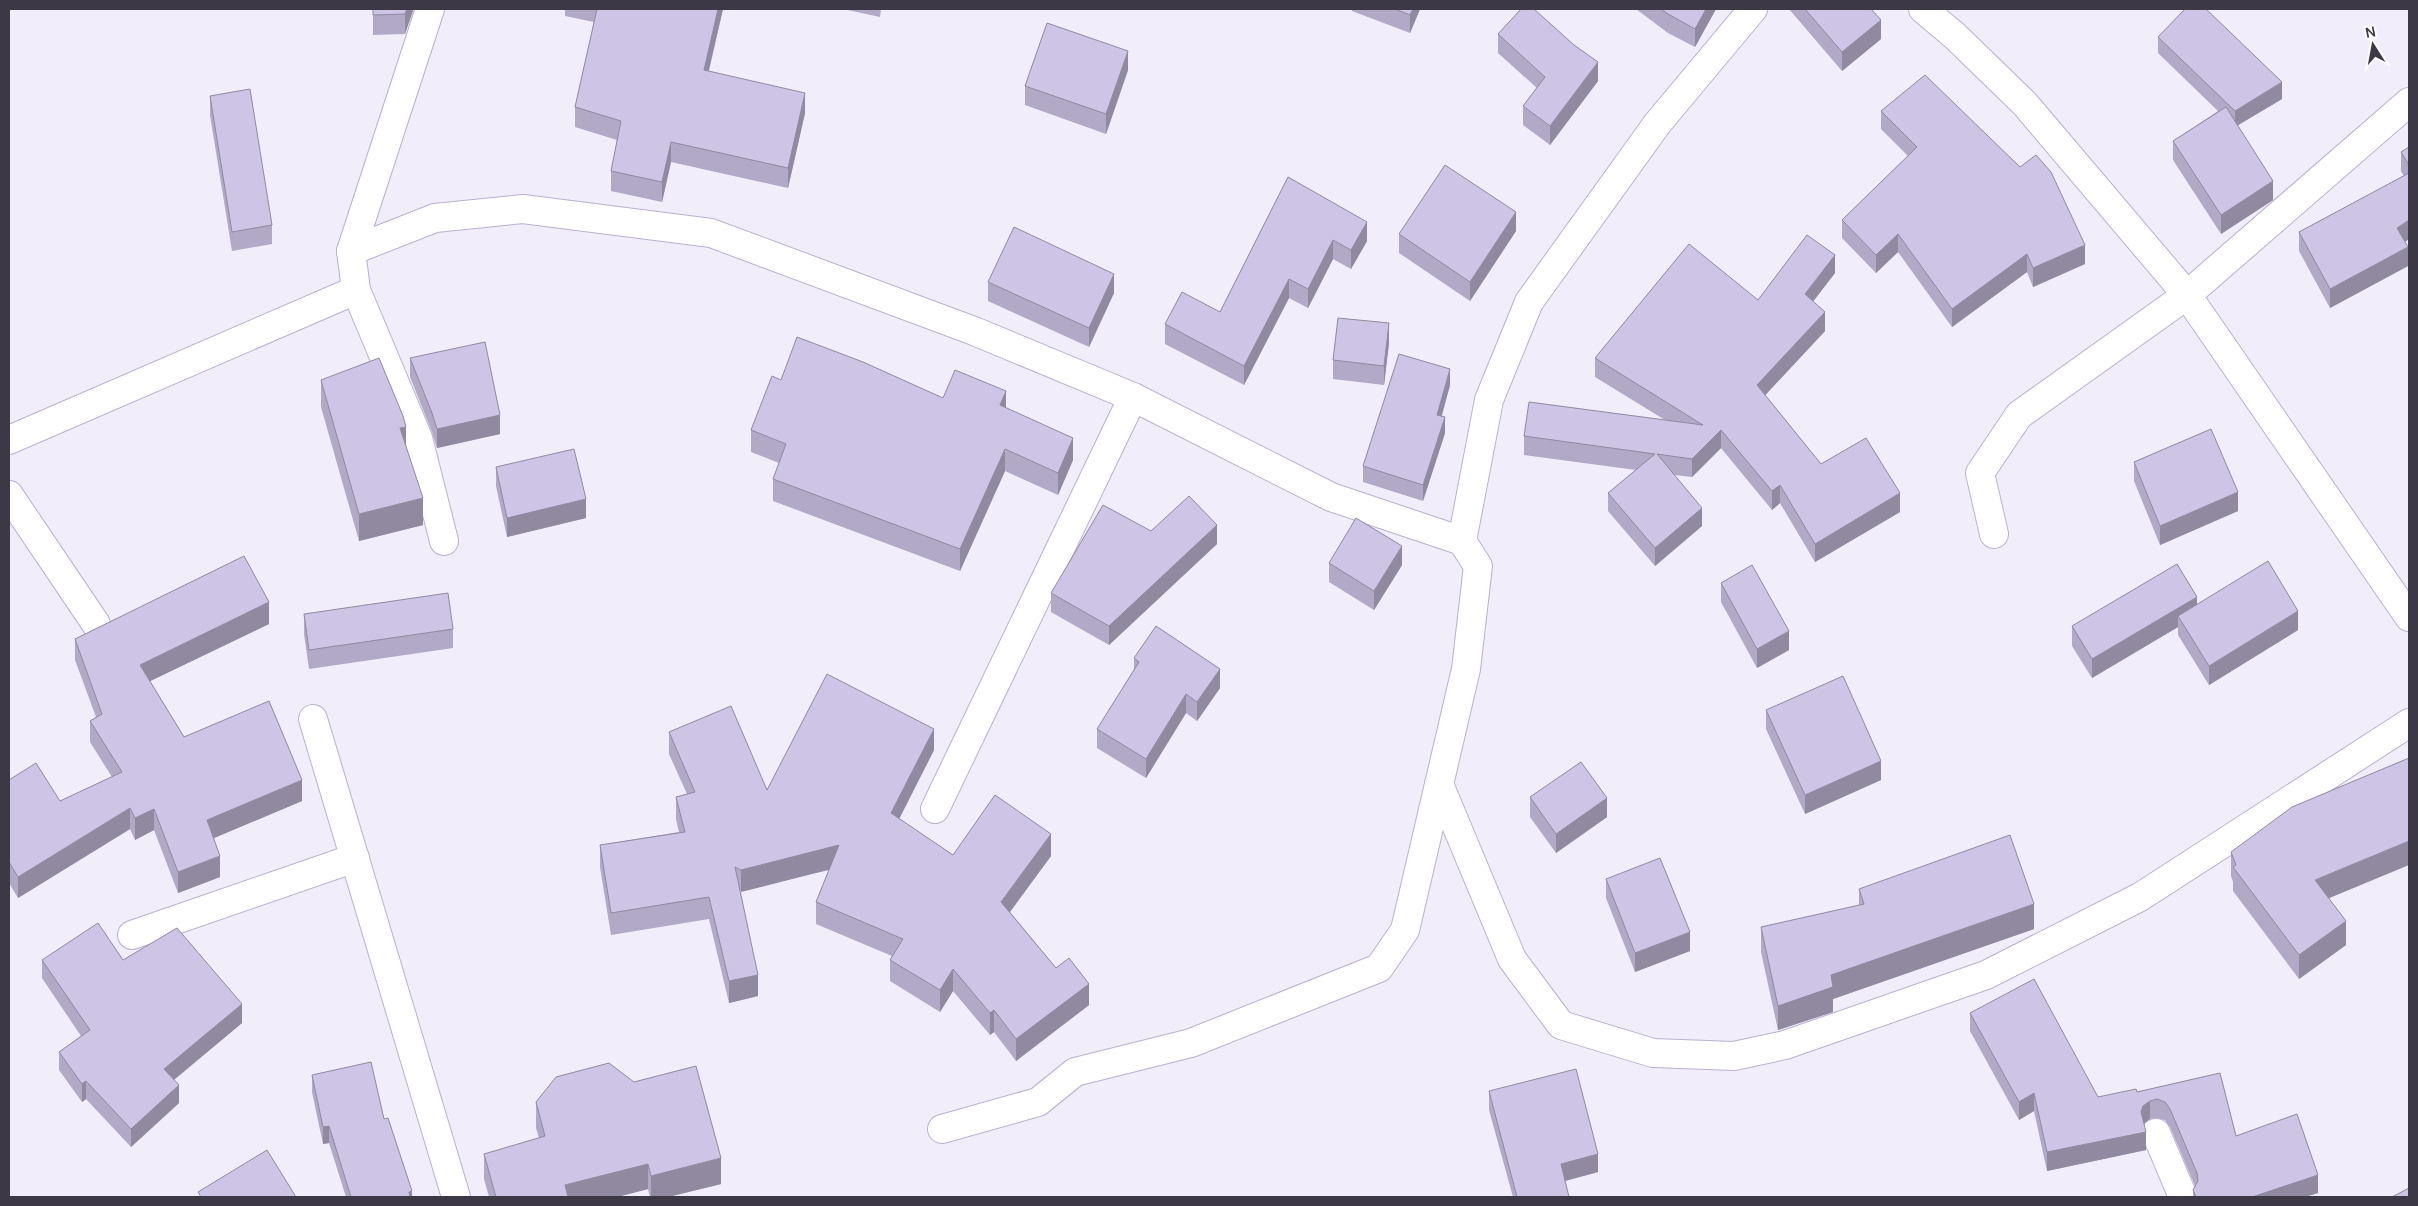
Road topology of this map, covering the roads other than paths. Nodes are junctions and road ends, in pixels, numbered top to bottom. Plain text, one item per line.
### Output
1 (430, 9) edge
2 (1753, 9) edge
3 (1922, 9) edge
4 (2409, 102) edge
5 (351, 251) junction
6 (356, 290) junction
7 (2187, 295) junction
8 (1133, 397) junction
9 (9, 440) edge
10 (9, 495) edge
11 (1994, 534) dead end
12 (444, 541) dead end
13 (1462, 541) junction
14 (2409, 617) edge
15 (96, 624) dead end
16 (313, 719) dead end
17 (2409, 723) edge
18 (1439, 784) junction
19 (935, 809) dead end
20 (355, 858) junction
21 (132, 935) dead end
22 (942, 1128) dead end
23 (2156, 1133) dead end
24 (456, 1197) edge
25 (2183, 1197) edge

1 - 5 street
2 - 13 street
3 - 7 street
4 - 7 street
5 - 6 street
5 - 8 street
6 - 9 street
6 - 12 street
7 - 11 street
7 - 14 street
8 - 13 street
8 - 19 street
10 - 15 street
13 - 18 street
16 - 20 street
17 - 18 street
18 - 22 street
20 - 21 street
20 - 24 street
23 - 25 street

